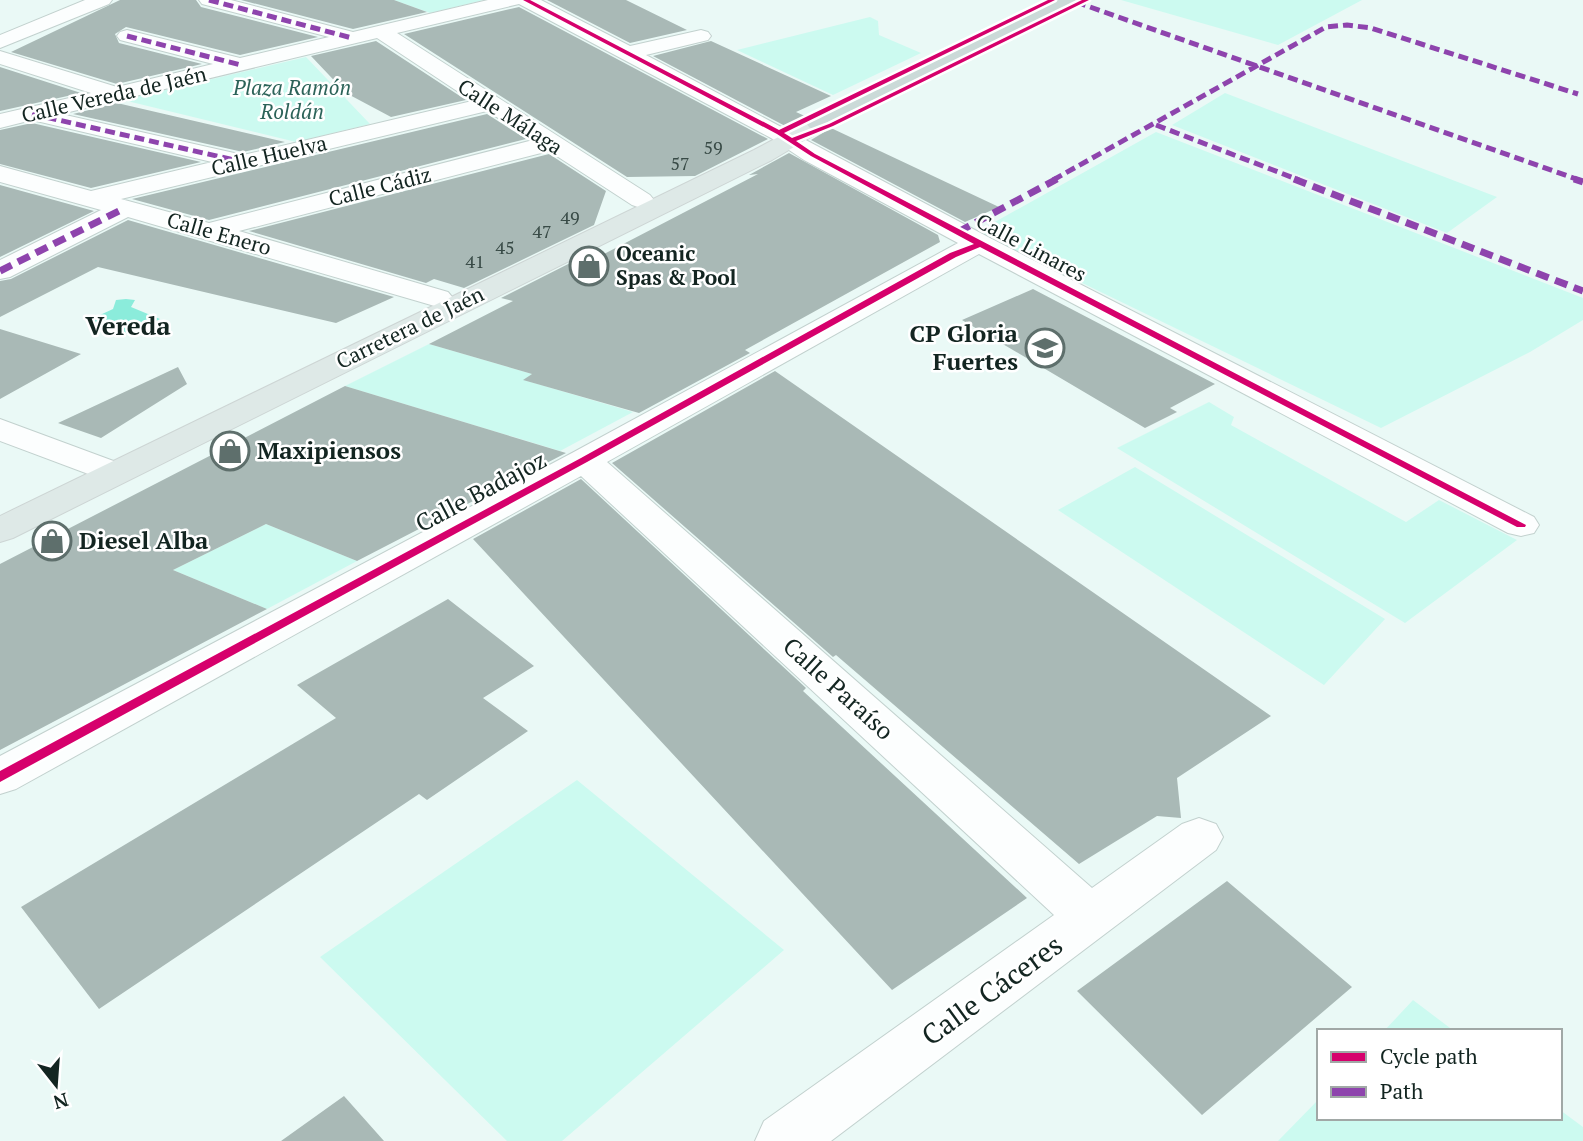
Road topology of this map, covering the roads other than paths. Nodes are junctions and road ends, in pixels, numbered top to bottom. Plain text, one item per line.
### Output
1 (102, 0) edge
2 (209, 0) edge
3 (513, 0) edge
4 (526, 0) edge
5 (1065, 0) edge
6 (50, 22) junction
7 (0, 24) edge
8 (381, 32) junction
9 (127, 36) dead end
10 (701, 36) dead end
11 (352, 38) junction
12 (0, 41) edge
13 (628, 53) junction
14 (0, 57) edge
15 (241, 65) junction
16 (116, 94) junction
17 (489, 103) junction
18 (32, 114) junction
19 (0, 121) edge
20 (818, 123) joint
21 (785, 137) junction
22 (551, 143) junction
23 (243, 162) junction
24 (0, 174) edge
25 (89, 199) junction
26 (641, 200) junction
27 (125, 208) junction
28 (210, 231) junction
29 (980, 244) junction
30 (0, 271) edge
31 (438, 298) junction
32 (0, 429) edge
33 (584, 460) junction
34 (104, 469) junction
35 (0, 510) edge
36 (1521, 526) dead end
37 (0, 530) edge
38 (0, 777) edge
39 (1199, 837) dead end
40 (1091, 918) junction
41 (784, 1141) edge

1 - 6 street
2 - 11 street
3 - 8 street, Calle Vereda de Jaén
4 - 13 street, Calle Linares
5 - 20 highway, Carretera de Jaén
6 - 7 street
6 - 12 street
8 - 11 street, Calle Vereda de Jaén
8 - 17 street, Calle Málaga
9 - 15 street
10 - 13 street
11 - 15 street, Calle Vereda de Jaén
13 - 21 street, Calle Linares
14 - 16 street
15 - 16 street, Calle Vereda de Jaén
16 - 18 street, Calle Vereda de Jaén
17 - 22 street, Calle Málaga
17 - 23 street, Calle Huelva
18 - 19 street, Calle Vereda de Jaén
18 - 23 street
20 - 21 main road, Carretera de Jaén
21 - 26 main road, Carretera de Jaén
21 - 29 street, Calle Linares
21 - 34 main road, Carretera de Jaén
22 - 26 street, Calle Málaga
22 - 28 street, Calle Cádiz
23 - 25 street, Calle Huelva
24 - 25 street, Calle Enero
25 - 27 street, Calle Enero
26 - 31 main road, Carretera de Jaén
27 - 28 street, Calle Enero
27 - 30 street
28 - 31 street, Calle Enero
29 - 33 street, Calle Badajoz
29 - 36 street, Calle Linares
31 - 34 main road, Carretera de Jaén
32 - 34 street
33 - 38 street, Calle Badajoz
33 - 40 street, Calle Paraíso
34 - 35 main road, Carretera de Jaén
34 - 37 main road, Carretera de Jaén
39 - 40 street, Calle Cáceres
40 - 41 street, Calle Cáceres

